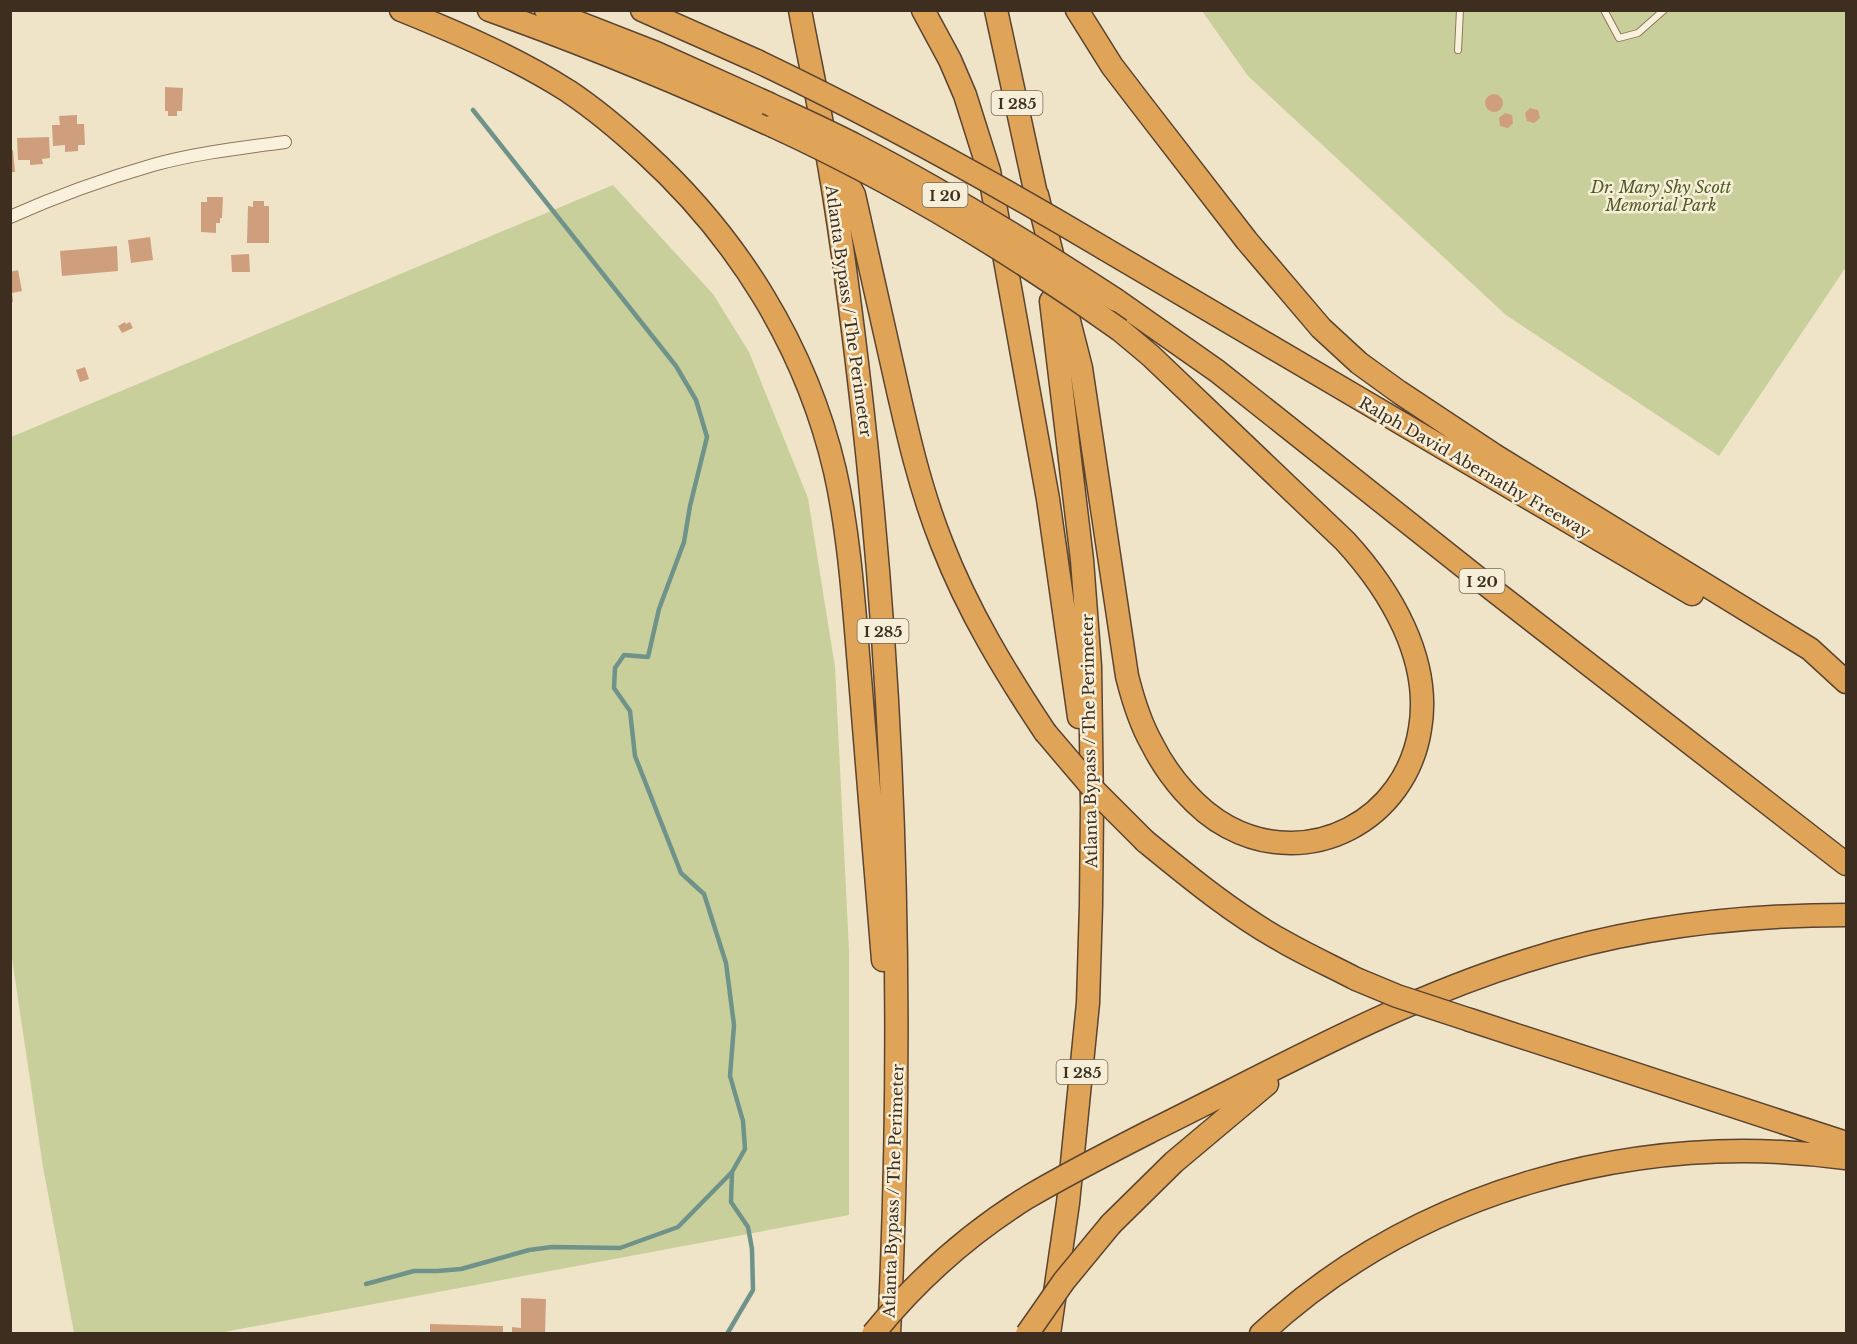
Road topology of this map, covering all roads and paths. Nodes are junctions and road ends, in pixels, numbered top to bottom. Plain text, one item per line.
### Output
1 (401, 10) edge
2 (489, 10) edge
3 (546, 10) edge
4 (642, 10) edge
5 (800, 10) edge
6 (923, 10) edge
7 (996, 10) edge
8 (1077, 10) edge
9 (1460, 10) edge
10 (1604, 10) edge
11 (1664, 10) edge
12 (1458, 50) dead end
13 (285, 142) dead end
14 (825, 142) junction
15 (1037, 195) junction
16 (10, 217) edge
17 (1846, 682) edge
18 (1092, 808) junction
19 (1846, 864) edge
20 (1846, 915) edge
21 (1341, 1036) junction
22 (896, 1124) junction
23 (1846, 1143) edge
24 (1846, 1158) edge
25 (873, 1334) edge
26 (889, 1334) edge
27 (1027, 1334) edge
28 (1049, 1334) edge
29 (1261, 1334) edge

1 - 22 highway
2 - 15 highway, bridge
3 - 19 highway, I 20, bridge
4 - 17 highway, Ralph David Abernathy Freeway / I 20, bridge
5 - 14 highway, Atlanta Bypass / The Perimeter / I 285
6 - 18 highway
7 - 15 highway, Atlanta Bypass / The Perimeter / I 285
8 - 17 highway
9 - 12 lane
10 - 11 lane
13 - 16 street
14 - 22 highway, Atlanta Bypass / The Perimeter / I 285
14 - 23 highway, bridge
15 - 18 highway, Atlanta Bypass / The Perimeter / I 285
18 - 28 highway, Atlanta Bypass / The Perimeter / I 285
20 - 21 highway
21 - 25 highway, bridge
21 - 27 highway, bridge
22 - 26 highway, Atlanta Bypass / The Perimeter / I 285
24 - 29 highway

